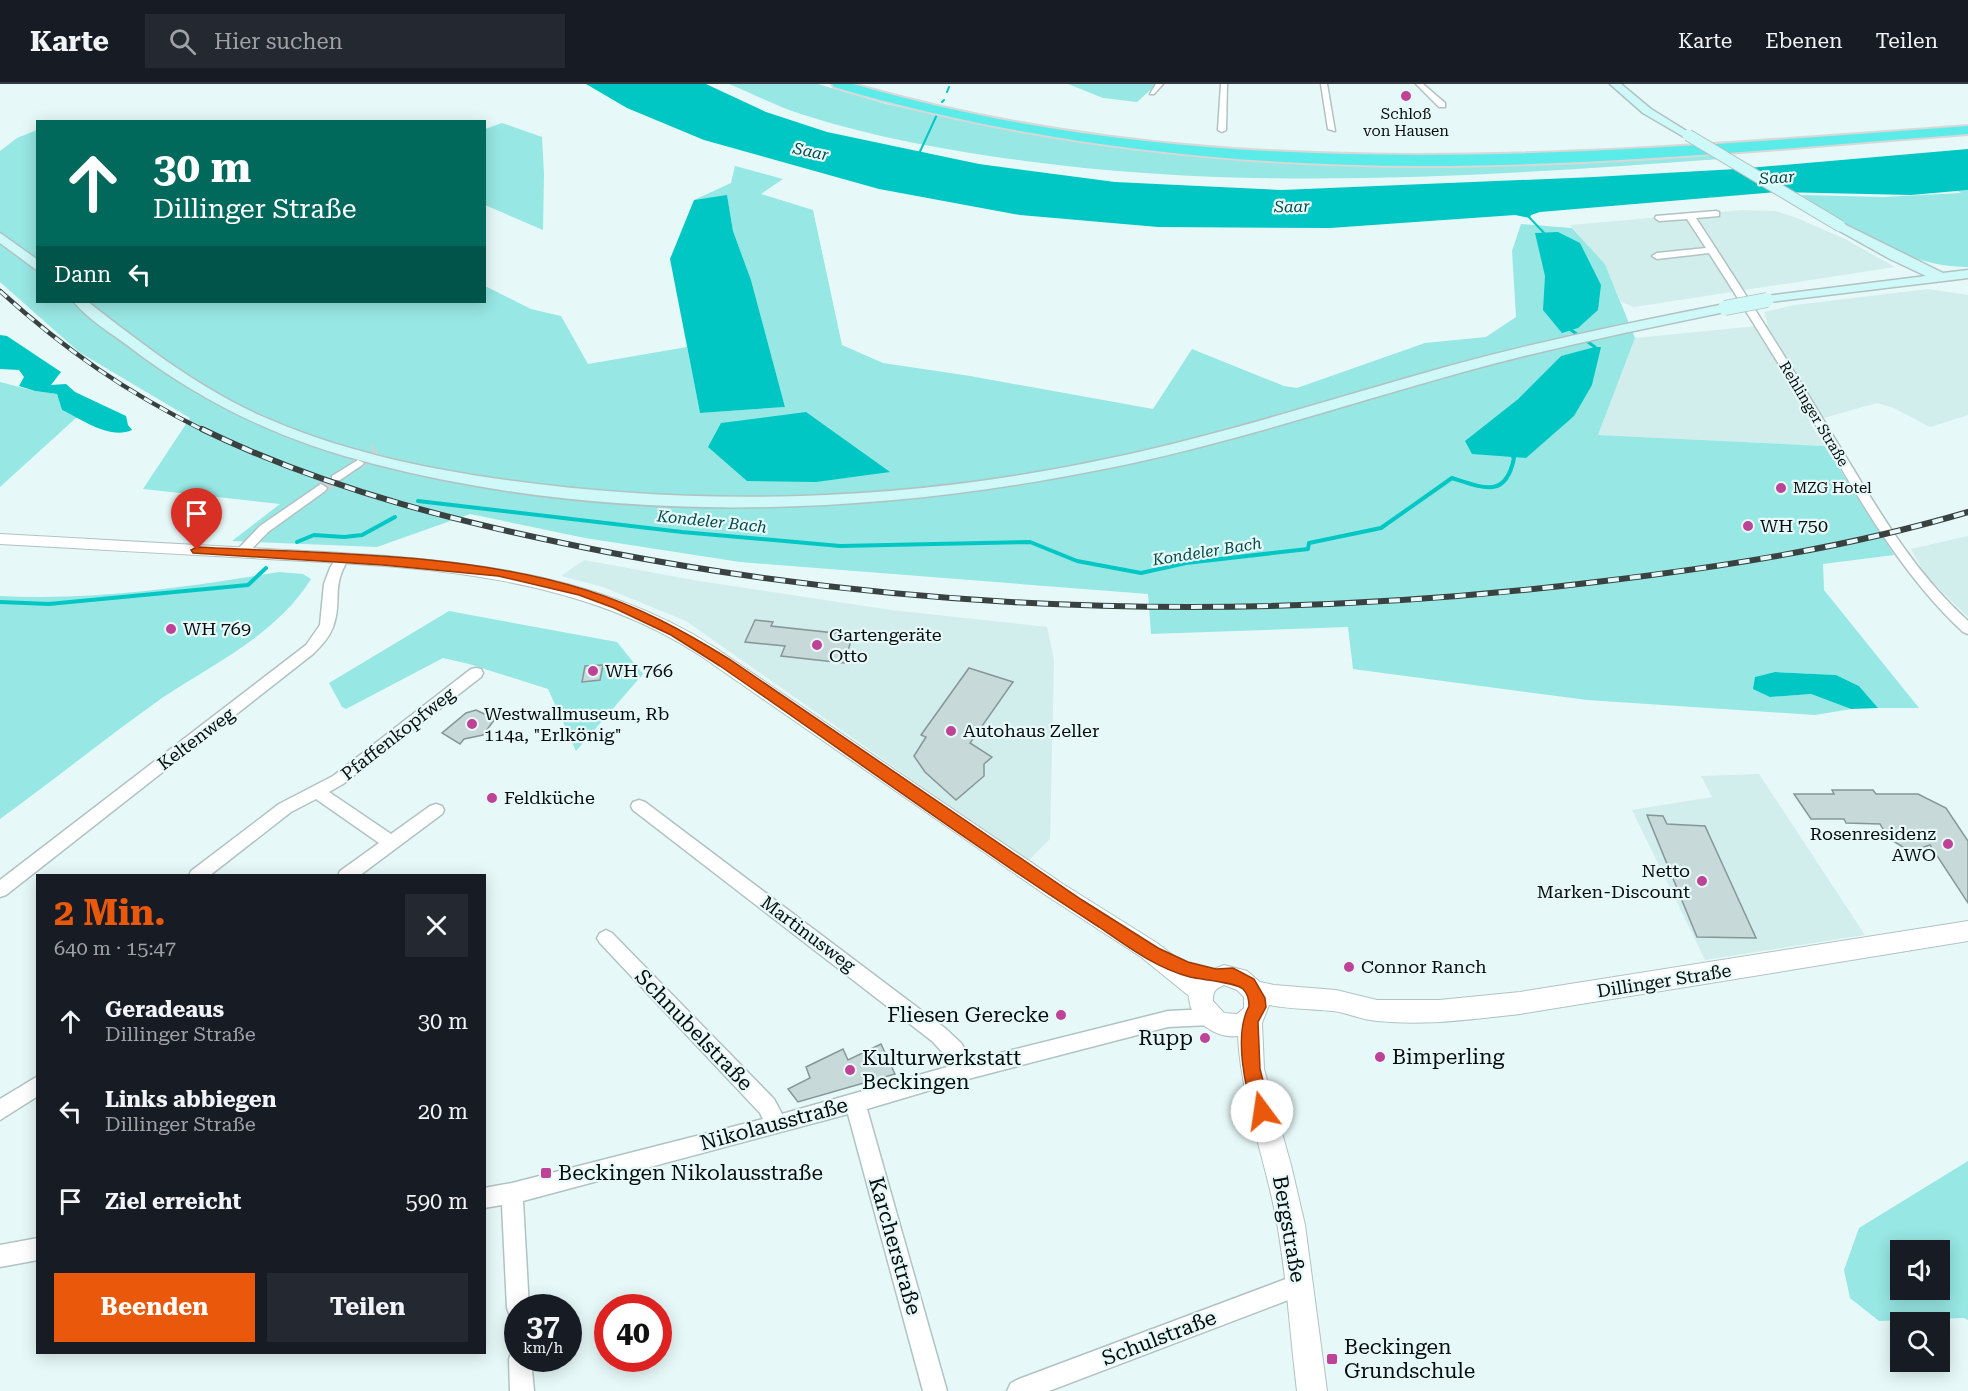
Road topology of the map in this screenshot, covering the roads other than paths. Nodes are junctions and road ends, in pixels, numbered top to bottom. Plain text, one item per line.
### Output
1 (839, 84) edge
2 (859, 84) edge
3 (1160, 84) edge
4 (1224, 84) edge
5 (1324, 84) edge
6 (1419, 84) edge
7 (1615, 84) edge
8 (1152, 93) dead end
9 (1443, 105) dead end
10 (1968, 124) edge
11 (1332, 129) dead end
12 (1222, 130) dead end
13 (1968, 130) edge
14 (1716, 214) dead end
15 (1690, 216) junction
16 (1659, 218) dead end
17 (0, 237) edge
18 (1712, 250) junction
19 (1657, 256) dead end
20 (1894, 256) junction
21 (36, 265) edge
22 (1968, 274) edge
23 (1941, 277) junction
24 (1906, 282) junction
25 (1965, 289) edge
26 (81, 303) edge
27 (358, 463) tunnel mouth
28 (336, 478) tunnel mouth
29 (321, 488) tunnel mouth
30 (0, 539) edge
31 (241, 553) junction
32 (343, 558) junction
33 (1968, 629) edge
34 (476, 673) dead end
35 (318, 792) junction
36 (639, 806) dead end
37 (436, 810) dead end
38 (392, 843) junction
39 (199, 874) edge
40 (349, 874) edge
41 (0, 890) edge
42 (1968, 931) edge
43 (606, 938) dead end
44 (1210, 1001) junction
45 (1253, 1007) junction
46 (1252, 1069) junction
47 (968, 1070) junction
48 (36, 1086) edge
49 (855, 1102) junction
50 (0, 1110) edge
51 (777, 1125) junction
52 (512, 1193) junction
53 (486, 1198) edge
54 (36, 1249) edge
55 (0, 1256) edge
56 (1299, 1284) junction
57 (517, 1294) edge
58 (521, 1372) edge
59 (522, 1391) edge
60 (935, 1391) edge
61 (1018, 1391) edge
62 (1312, 1391) edge

1 - 13 highway
2 - 10 highway
3 - 8 street
4 - 12 street
5 - 11 street
6 - 9 street
7 - 20 main road, bridge
14 - 15 street
15 - 16 street
15 - 18 street, Rehlinger Straße
17 - 21 main road
18 - 19 street
18 - 33 street, Rehlinger Straße
20 - 22 main road
20 - 23 main road
22 - 23 main road
23 - 24 main road
23 - 25 main road
24 - 25 main road
24 - 26 main road, bridge
27 - 28 street
29 - 31 street
30 - 31 street
31 - 32 street
32 - 41 street, Keltenweg
32 - 44 street
34 - 35 street, Pfaffenkopfweg
35 - 38 street, Pfaffenkopfweg
35 - 39 street, Pfaffenkopfweg
36 - 47 street, Martinusweg
37 - 38 street
38 - 40 street
42 - 45 street, Dillinger Straße
43 - 51 street, Schnubelstraße
44 - 45 street, Dillinger Straße
44 - 45 street
44 - 46 street, Bergstraße
44 - 47 street, Nikolausstraße
45 - 46 street, Bergstraße
46 - 56 street, Bergstraße
47 - 49 street, Nikolausstraße
48 - 50 street
49 - 51 street, Nikolausstraße
49 - 60 street, Karcherstraße
51 - 52 street, Nikolausstraße
52 - 53 street, Nikolausstraße
52 - 57 street
54 - 55 street
56 - 61 street, Schulstraße
56 - 62 street, Bergstraße
58 - 59 street

